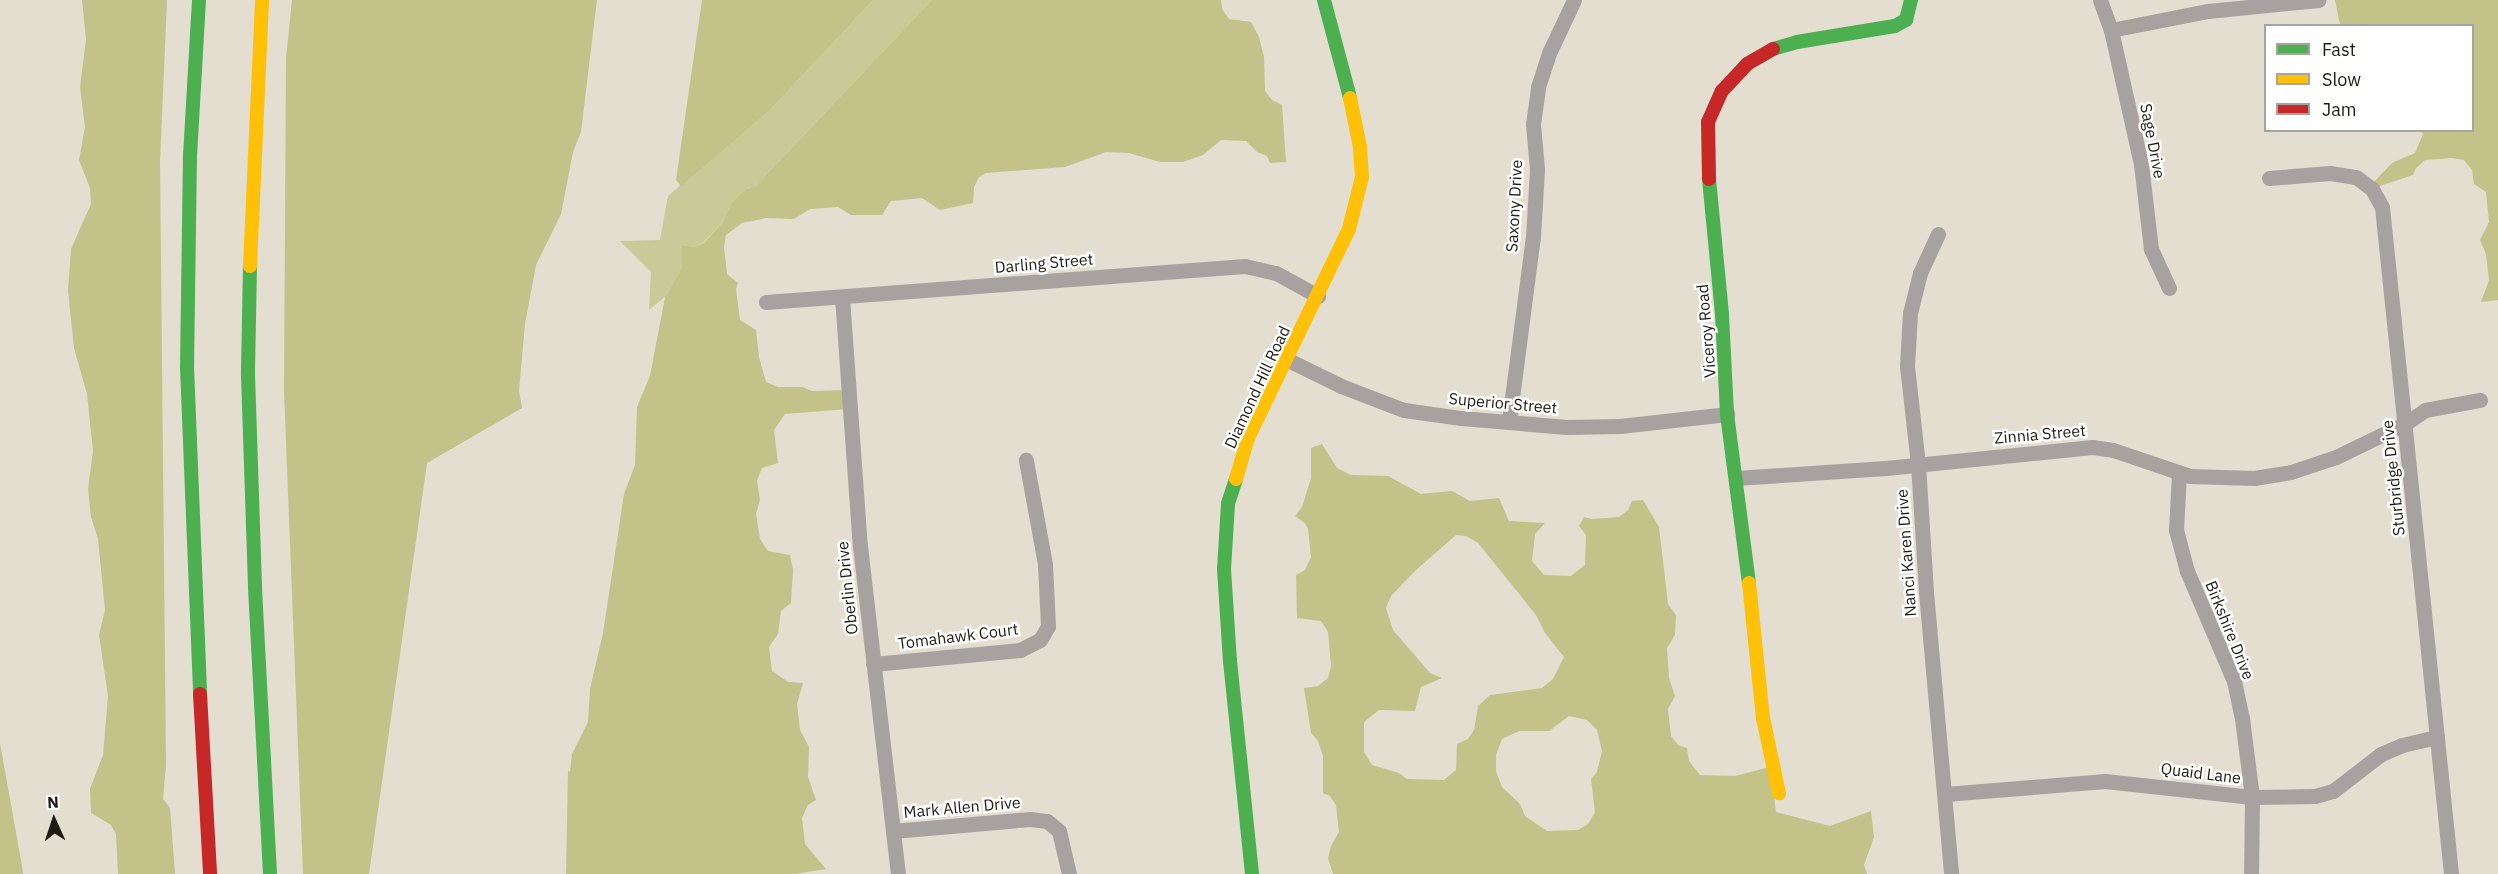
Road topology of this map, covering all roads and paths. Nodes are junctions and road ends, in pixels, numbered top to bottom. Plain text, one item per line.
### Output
1 (197, 0) edge
2 (262, 0) edge
3 (1324, 0) edge
4 (1574, 0) edge
5 (1911, 0) edge
6 (2100, 0) edge
7 (2318, 0) edge
8 (2111, 30) junction
9 (2269, 178) dead end
10 (1938, 234) dead end
11 (2169, 288) dead end
12 (1318, 296) junction
13 (842, 297) junction
14 (766, 302) dead end
15 (1286, 358) junction
16 (2480, 400) dead end
17 (1727, 414) junction
18 (1509, 421) junction
19 (2406, 423) junction
20 (1026, 460) dead end
21 (1918, 464) junction
22 (2179, 473) junction
23 (1736, 478) junction
24 (873, 664) junction
25 (2438, 737) junction
26 (1779, 793) dead end
27 (1945, 794) junction
28 (2252, 797) junction
29 (893, 831) junction
30 (210, 874) edge
31 (270, 874) edge
32 (898, 874) edge
33 (1069, 874) edge
34 (1252, 874) edge
35 (1951, 874) edge
36 (2252, 874) edge
37 (2451, 874) edge

1 - 30 main road
2 - 31 main road
3 - 12 main road, Diamond Hill Road
4 - 18 street, Saxony Drive
5 - 17 main road, Viceroy Road
6 - 8 street, Sage Drive
7 - 8 street
8 - 11 street, Sage Drive
9 - 19 street, Sturbridge Drive
10 - 21 street, Nanci Karen Drive
12 - 13 street, Darling Street
12 - 15 main road, Diamond Hill Road
13 - 14 street, Darling Street
13 - 24 street, Oberlin Drive
15 - 18 street, Superior Street
15 - 34 main road, Diamond Hill Road
16 - 19 street, Zinnia Street
17 - 18 street, Superior Street
17 - 23 main road, Viceroy Road
19 - 22 street, Zinnia Street
19 - 25 street, Sturbridge Drive
20 - 24 street, Tomahawk Court
21 - 22 street, Zinnia Street
21 - 23 street, Zinnia Street
21 - 27 street, Nanci Karen Drive
22 - 28 street, Birkshire Drive
23 - 26 main road, Viceroy Road
24 - 29 street, Oberlin Drive
25 - 28 street, Quaid Lane
25 - 37 street, Sturbridge Drive
27 - 28 street, Quaid Lane
27 - 35 street, Nanci Karen Drive
28 - 36 street, Birkshire Drive
29 - 32 street, Oberlin Drive
29 - 33 street, Mark Allen Drive

